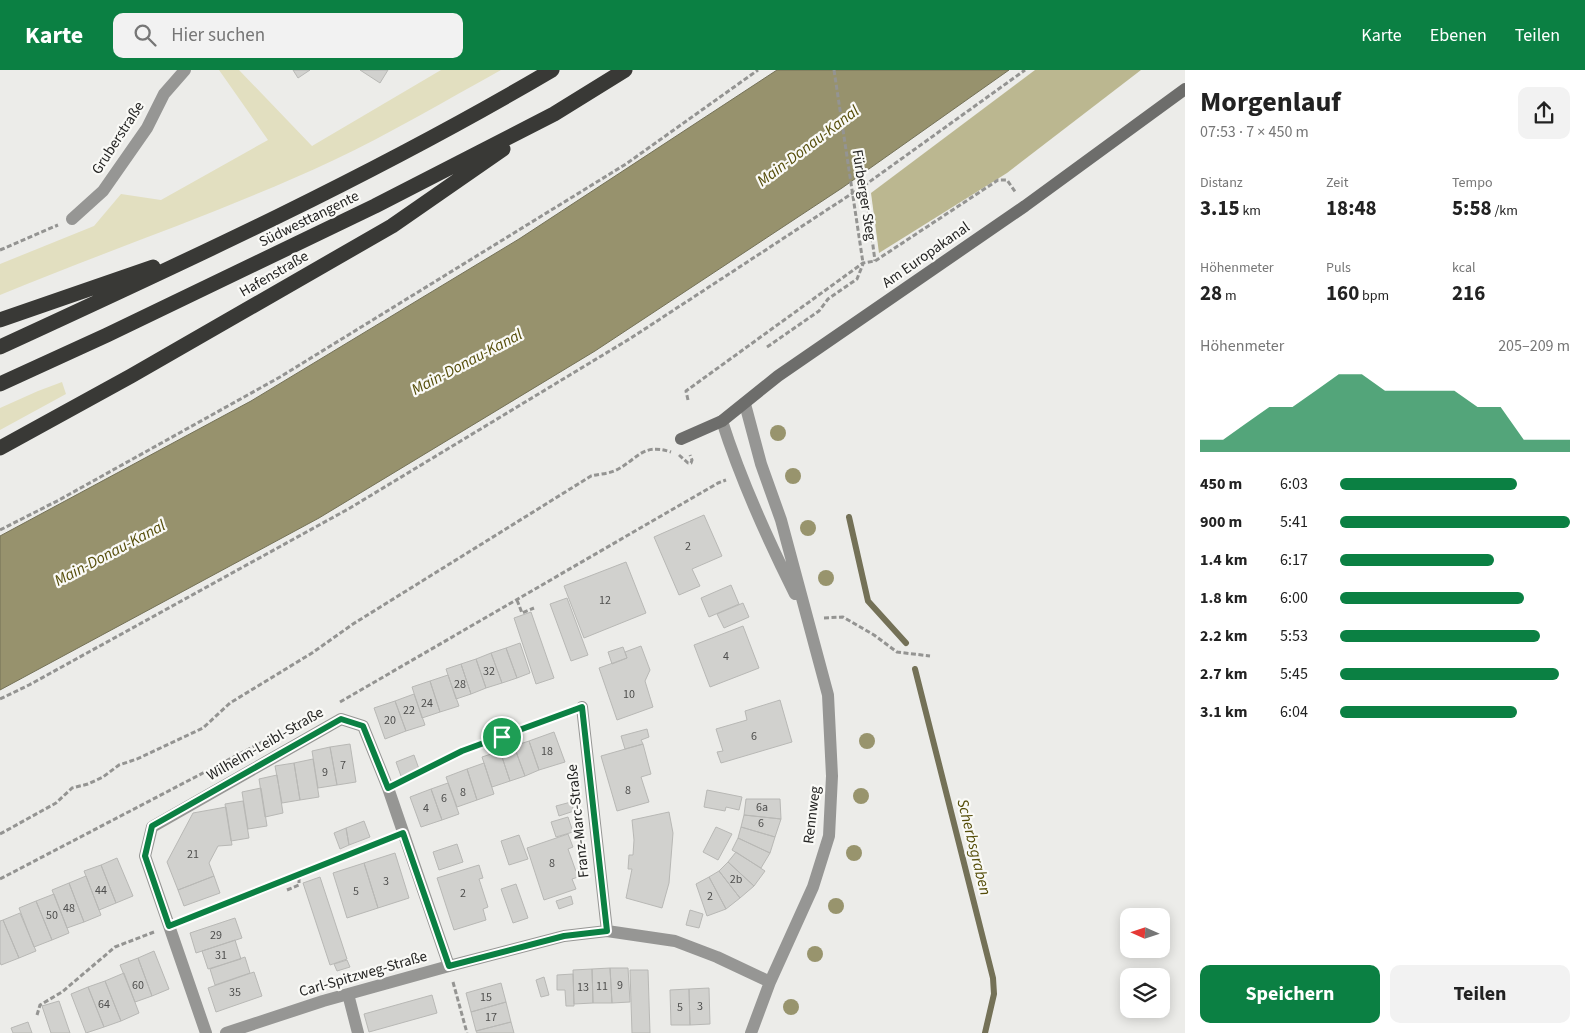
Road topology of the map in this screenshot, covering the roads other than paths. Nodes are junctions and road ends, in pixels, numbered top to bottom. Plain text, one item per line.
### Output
1 (185, 70) edge
2 (552, 70) edge
3 (625, 70) edge
4 (1185, 89) edge
5 (554, 114) junction
6 (72, 219) road end
7 (232, 240) junction
8 (0, 320) edge
9 (0, 347) edge
10 (0, 384) edge
11 (745, 404) junction
12 (722, 421) junction
13 (681, 440) dead end
14 (0, 448) edge
15 (808, 619) junction
16 (582, 707) road end
17 (607, 931) junction
18 (449, 966) junction
19 (770, 982) junction
20 (348, 994) junction
21 (206, 1033) edge
22 (226, 1033) edge
23 (358, 1033) edge
24 (750, 1033) edge

1 - 6 street, Gruberstraße
2 - 7 highway, Südwesttangente
3 - 5 highway, Südwesttangente
4 - 11 street, Am Europakanal
5 - 10 highway, Südwesttangente
5 - 14 highway, Hafenstraße
7 - 8 highway
7 - 9 highway, Südwesttangente
11 - 12 street, Am Europakanal
11 - 15 street, Rennweg
12 - 13 street, Am Europakanal
12 - 15 street, Rennweg
15 - 19 street, Rennweg
16 - 17 street, Franz-Marc-Straße
17 - 18 street, Carl-Spitzweg-Straße
17 - 19 street, Carl-Spitzweg-Straße
18 - 20 street, Carl-Spitzweg-Straße
18 - 21 street, Wilhelm-Leibl-Straße
19 - 24 street, Rennweg
20 - 22 street, Carl-Spitzweg-Straße
20 - 23 street

